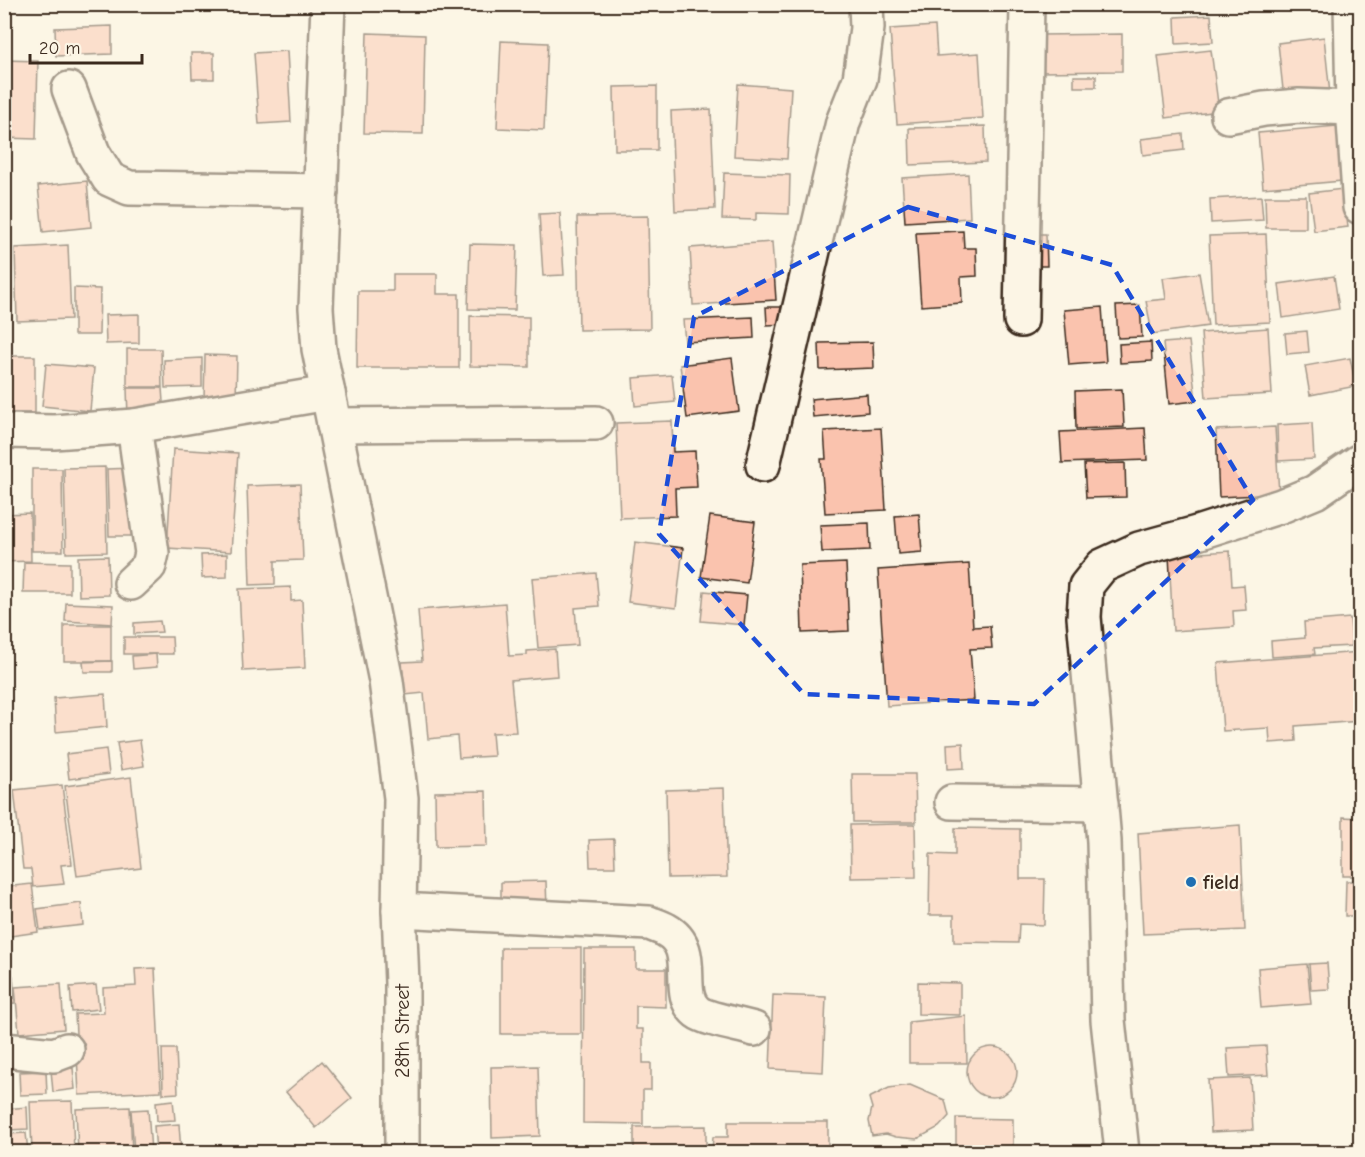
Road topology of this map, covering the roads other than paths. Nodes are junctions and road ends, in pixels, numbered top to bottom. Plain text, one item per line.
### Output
1 (328, 4) edge
2 (866, 4) edge
3 (1028, 4) edge
4 (1350, 4) edge
5 (69, 89) dead end
6 (1353, 108) junction
7 (1228, 116) dead end
8 (321, 191) junction
9 (1360, 207) edge
10 (1021, 320) dead end
11 (328, 393) junction
12 (596, 423) dead end
13 (334, 425) junction
14 (135, 426) junction
15 (4, 431) edge
16 (1360, 460) edge
17 (764, 465) dead end
18 (131, 583) dead end
19 (952, 802) dead end
20 (1101, 804) junction
21 (399, 910) junction
22 (754, 1029) dead end
23 (4, 1050) edge
24 (67, 1050) dead end
25 (402, 1152) edge
26 (1122, 1152) edge

1 - 8 street, 28th Street
2 - 17 street
3 - 10 street
4 - 6 street
5 - 8 street
6 - 7 street
6 - 9 street
8 - 11 street, 28th Street
11 - 13 street, 28th Street
11 - 14 street
12 - 13 street
13 - 21 street, 28th Street
14 - 15 street
14 - 18 street
16 - 20 street
19 - 20 street
20 - 26 street
21 - 22 street
21 - 25 street, 28th Street
23 - 24 street

